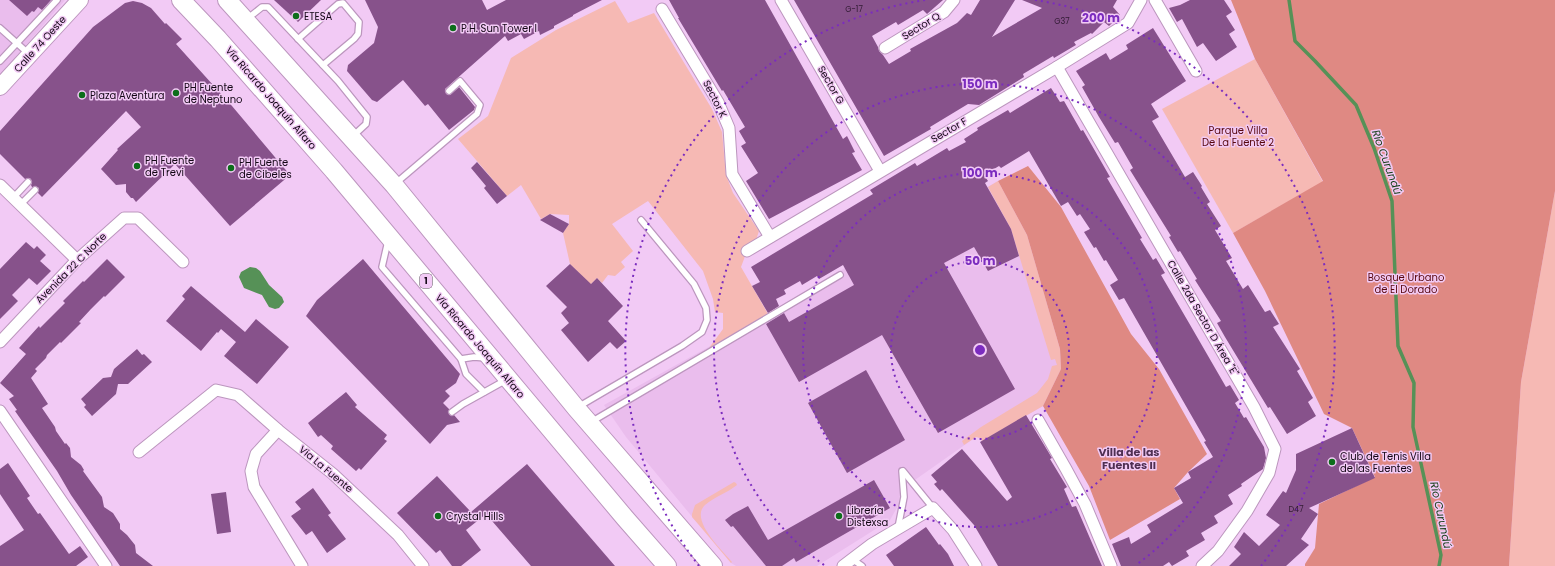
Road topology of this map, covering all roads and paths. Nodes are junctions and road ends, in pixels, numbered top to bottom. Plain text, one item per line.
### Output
1 (57, 0) edge
2 (80, 0) edge
3 (181, 0) edge
4 (781, 0) edge
5 (954, 0) edge
6 (1141, 0) edge
7 (1155, 0) edge
8 (236, 7) edge
9 (662, 9) dead end
10 (0, 28) edge
11 (298, 39) junction
12 (17, 44) junction
13 (885, 48) dead end
14 (30, 55) junction
15 (0, 61) edge
16 (323, 66) junction
17 (1057, 67) junction
18 (1196, 71) dead end
19 (2, 82) edge
20 (449, 91) dead end
21 (351, 138) junction
22 (880, 171) junction
23 (28, 182) dead end
24 (0, 185) edge
25 (394, 185) junction
26 (35, 190) dead end
27 (17, 201) junction
28 (640, 220) dead end
29 (390, 237) junction
30 (770, 237) junction
31 (747, 251) dead end
32 (77, 260) junction
33 (183, 262) dead end
34 (840, 275) dead end
35 (0, 342) edge
36 (461, 359) junction
37 (491, 359) junction
38 (508, 379) junction
39 (484, 392) junction
40 (576, 408) junction
41 (0, 411) edge
42 (452, 412) dead end
43 (1038, 420) dead end
44 (589, 423) junction
45 (278, 430) junction
46 (139, 452) dead end
47 (934, 508) junction
48 (898, 528) junction
49 (852, 559) junction
50 (106, 566) edge
51 (302, 566) edge
52 (424, 566) edge
53 (667, 566) edge
54 (713, 566) edge
55 (843, 566) edge
56 (862, 566) edge
57 (976, 566) edge
58 (1111, 566) edge
59 (1202, 566) edge

1 - 12 lane
2 - 14 street, Calle 74 Oeste
3 - 29 main road, Vía Ricardo Joaquín Alfaro / 1
4 - 22 street, Sector G
5 - 13 street, Sector Q
6 - 17 street, Sector F
7 - 18 street
8 - 11 lane
8 - 21 main road
9 - 30 street, Sector K
10 - 12 lane
11 - 16 lane
11 - 16 lane
12 - 14 lane
12 - 15 lane
14 - 19 street, Calle 74 Oeste
16 - 21 lane
17 - 22 street, Sector F
17 - 59 street, Calle 2da Sector D Área "E"
20 - 25 lane
21 - 25 main road
22 - 30 street, Sector F
23 - 27 lane
24 - 27 street
25 - 40 main road
26 - 27 lane
27 - 32 street
28 - 40 lane
29 - 36 lane
29 - 37 main road, Vía Ricardo Joaquín Alfaro / 1
30 - 31 street, Sector F
32 - 33 street, Avenida 22 C Norte
32 - 35 street, Avenida 22 C Norte
34 - 44 lane
36 - 37 lane
36 - 39 lane
37 - 38 main road, Vía Ricardo Joaquín Alfaro / 1
38 - 39 lane
38 - 53 main road, Vía Ricardo Joaquín Alfaro / 1
39 - 42 lane
40 - 44 main road
41 - 50 street
43 - 58 street
44 - 54 main road
45 - 46 street, Via La Fuente
45 - 51 street
45 - 52 street, Via La Fuente
47 - 48 street
47 - 48 lane
47 - 57 street
48 - 49 street
49 - 55 street
49 - 56 lane

